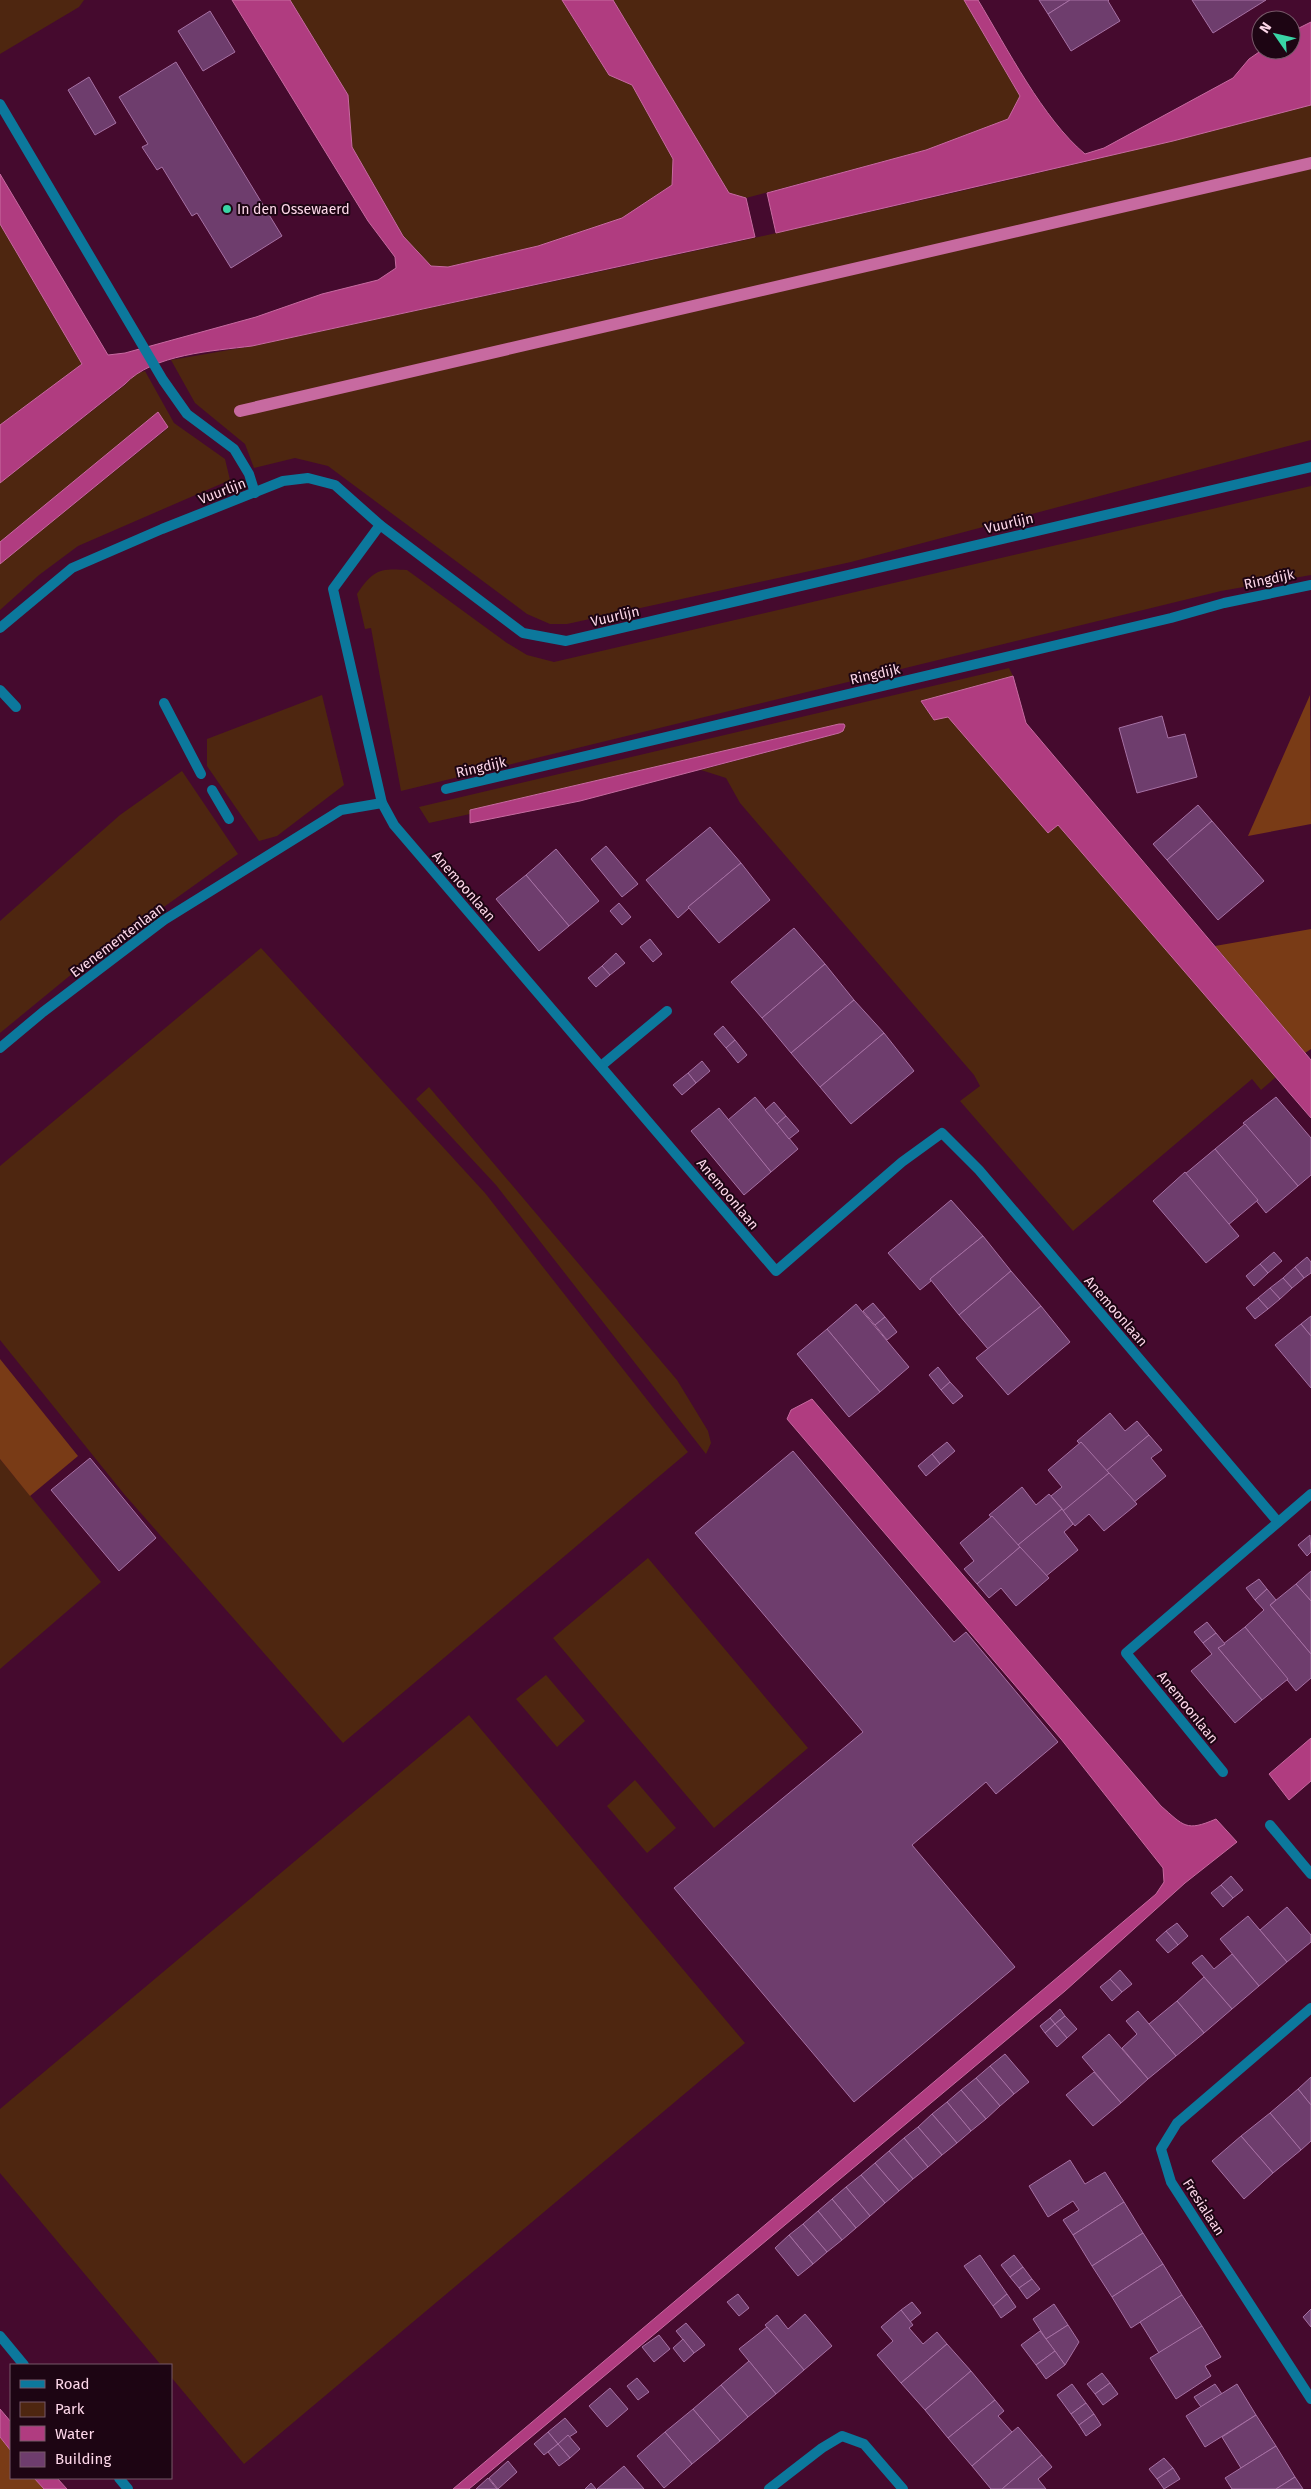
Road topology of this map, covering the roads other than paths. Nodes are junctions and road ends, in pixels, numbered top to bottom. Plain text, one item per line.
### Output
1 (0, 104) edge
2 (1311, 467) edge
3 (255, 493) junction
4 (380, 525) junction
5 (1311, 585) edge
6 (0, 628) edge
7 (0, 690) edge
8 (164, 703) dead end
9 (16, 707) dead end
10 (201, 774) dead end
11 (446, 789) dead end
12 (212, 790) dead end
13 (382, 803) junction
14 (229, 819) dead end
15 (667, 1011) dead end
16 (0, 1048) edge
17 (601, 1066) junction
18 (1311, 1494) edge
19 (1278, 1522) junction
20 (1223, 1772) dead end
21 (1270, 1825) dead end
22 (1311, 1874) edge
23 (1311, 2008) edge
24 (0, 2336) edge
25 (23, 2364) edge
26 (1311, 2399) edge
27 (120, 2479) edge
28 (128, 2489) edge
29 (769, 2489) edge
30 (903, 2489) edge

1 - 3 street
2 - 4 street, Vuurlijn
3 - 4 street, Vuurlijn
3 - 6 street, Vuurlijn
4 - 13 street, Anemoonlaan
5 - 11 street, Ringdijk
7 - 9 street
8 - 10 street
12 - 14 street
13 - 16 street, Evenementenlaan
13 - 17 street, Anemoonlaan
15 - 17 street
17 - 19 street, Anemoonlaan
18 - 19 street, Anemoonlaan
19 - 20 street, Anemoonlaan
21 - 22 street
23 - 26 street, Fresialaan
24 - 25 street
27 - 28 street
29 - 30 street

